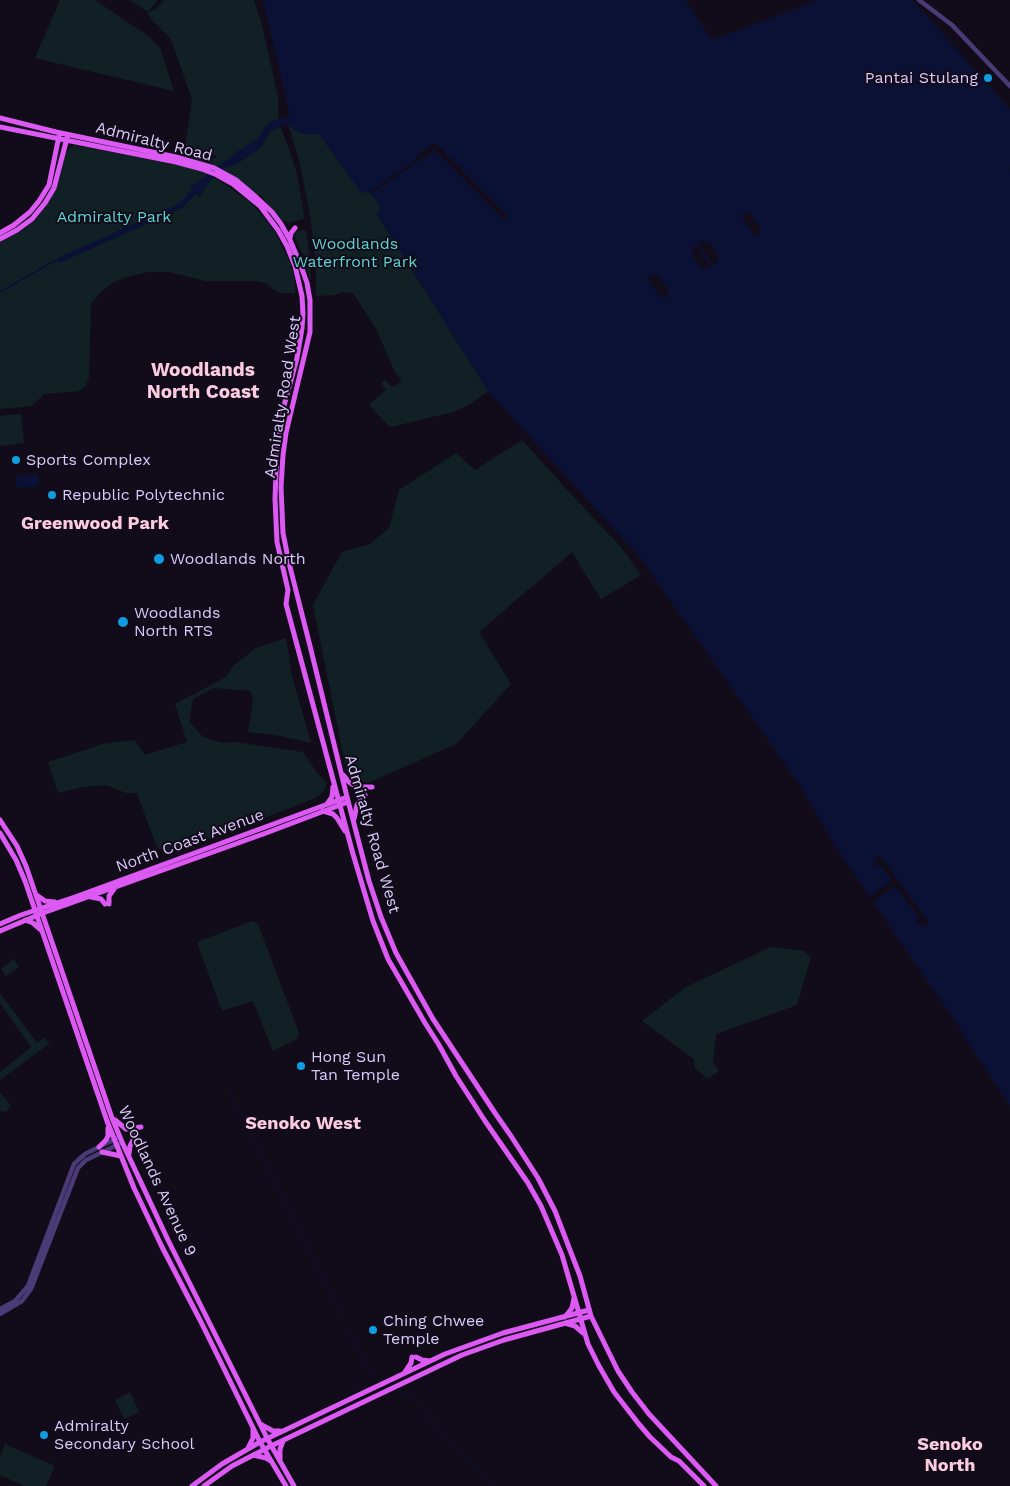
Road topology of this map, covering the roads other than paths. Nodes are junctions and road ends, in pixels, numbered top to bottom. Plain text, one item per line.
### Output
1 (919, 0) edge
2 (1010, 86) edge
3 (0, 118) edge
4 (0, 127) edge
5 (59, 135) junction
6 (67, 137) junction
7 (281, 228) junction
8 (295, 228) dead end
9 (0, 233) edge
10 (0, 239) edge
11 (290, 240) junction
12 (302, 361) junction
13 (292, 364) junction
14 (300, 371) junction
15 (310, 646) junction
16 (302, 660) junction
17 (317, 672) junction
18 (306, 677) junction
19 (341, 773) junction
20 (333, 782) junction
21 (372, 786) dead end
22 (365, 795) dead end
23 (347, 799) junction
24 (339, 803) junction
25 (326, 804) junction
26 (323, 812) junction
27 (0, 820) edge
28 (354, 823) junction
29 (0, 833) edge
30 (348, 836) junction
31 (116, 887) junction
32 (29, 893) junction
33 (37, 895) junction
34 (91, 897) junction
35 (57, 905) junction
36 (42, 910) junction
37 (36, 913) junction
38 (23, 918) junction
39 (0, 924) edge
40 (0, 931) edge
41 (42, 931) junction
42 (49, 931) junction
43 (434, 1020) junction
44 (427, 1027) junction
45 (446, 1039) junction
46 (440, 1045) junction
47 (112, 1118) junction
48 (107, 1121) junction
49 (140, 1128) dead end
50 (135, 1136) dead end
51 (121, 1139) junction
52 (115, 1142) junction
53 (100, 1149) junction
54 (121, 1156) junction
55 (129, 1156) junction
56 (574, 1295) junction
57 (0, 1310) edge
58 (590, 1313) junction
59 (0, 1314) edge
60 (580, 1316) junction
61 (564, 1320) junction
62 (585, 1336) junction
63 (430, 1361) junction
64 (405, 1372) junction
65 (260, 1424) junction
66 (253, 1426) junction
67 (283, 1431) junction
68 (267, 1438) junction
69 (285, 1439) junction
70 (260, 1442) junction
71 (271, 1446) junction
72 (248, 1449) junction
73 (265, 1449) junction
74 (253, 1455) junction
75 (272, 1462) junction
76 (281, 1463) junction
77 (192, 1486) edge
78 (204, 1486) edge
79 (286, 1486) edge
80 (294, 1486) edge
81 (704, 1486) edge
82 (716, 1486) edge

1 - 2 street
3 - 5 main road, Admiralty Road
4 - 5 main road, Admiralty Road
5 - 6 main road, Admiralty Road
5 - 9 main road
6 - 7 main road, Admiralty Road
6 - 10 main road
7 - 11 main road, Admiralty Road West
7 - 13 main road, Admiralty Road West
8 - 11 main road
11 - 12 main road, Admiralty Road West
12 - 13 main road
12 - 14 main road, Admiralty Road West
13 - 14 main road
13 - 16 main road, Admiralty Road West
14 - 15 main road, Admiralty Road West
15 - 16 main road
15 - 17 main road, Admiralty Road West
16 - 18 main road, Admiralty Road West
17 - 18 main road
17 - 19 main road, Admiralty Road West
18 - 20 main road, Admiralty Road West
19 - 21 main road
19 - 23 main road, Admiralty Road West
20 - 24 main road, Admiralty Road West
20 - 25 main road
22 - 28 main road
23 - 24 main road, North Coast Avenue
23 - 28 main road, Admiralty Road West
24 - 25 main road, North Coast Avenue
24 - 26 main road, North Coast Avenue
24 - 30 main road, Admiralty Road West
25 - 35 main road, North Coast Avenue
26 - 30 main road
26 - 31 main road, North Coast Avenue
27 - 33 main road, Woodlands Avenue 9
28 - 43 main road, Admiralty Road West
29 - 32 main road, Woodlands Avenue 9
30 - 44 main road, Admiralty Road West
31 - 34 main road, North Coast Avenue
31 - 34 main road
32 - 37 main road, Woodlands Avenue 9
32 - 38 main road
33 - 35 main road
33 - 36 main road, Woodlands Avenue 9
34 - 35 main road, North Coast Avenue
35 - 36 main road, North Coast Avenue
35 - 42 main road
36 - 37 main road, North Coast Avenue
36 - 42 main road, Woodlands Avenue 9
37 - 38 main road, North Coast Avenue
37 - 41 main road, Woodlands Avenue 9
38 - 39 main road
38 - 40 main road
38 - 41 main road
41 - 48 main road, Woodlands Avenue 9
42 - 47 main road, Woodlands Avenue 9
43 - 44 main road
43 - 45 main road, Admiralty Road West
44 - 46 main road, Admiralty Road West
45 - 46 main road
45 - 58 main road, Admiralty Road West
46 - 56 main road, Admiralty Road West
47 - 49 main road
47 - 51 main road, Woodlands Avenue 9
48 - 52 main road, Woodlands Avenue 9
48 - 53 main road
50 - 55 main road
51 - 52 street
51 - 55 main road, Woodlands Avenue 9
52 - 53 street
52 - 54 main road, Woodlands Avenue 9
53 - 54 main road
53 - 57 street
53 - 59 street
54 - 66 main road, Woodlands Avenue 9
55 - 65 main road, Woodlands Avenue 9
56 - 60 main road, Admiralty Road West
56 - 61 main road
58 - 60 main road
58 - 82 main road, Admiralty Road West
60 - 61 main road
60 - 62 main road, Admiralty Road West
61 - 62 main road
61 - 63 main road
61 - 69 main road
62 - 81 main road, Admiralty Road West
63 - 64 main road
63 - 64 main road
64 - 67 main road
65 - 67 main road
65 - 68 main road, Woodlands Avenue 9
66 - 70 main road, Woodlands Avenue 9
66 - 72 main road
67 - 68 main road
68 - 70 main road
68 - 71 main road, Woodlands Avenue 9
69 - 71 main road
69 - 76 main road
70 - 72 main road
70 - 73 main road, Woodlands Avenue 9
71 - 73 main road
71 - 76 main road, Woodlands Avenue 9
72 - 77 main road
73 - 74 main road
73 - 75 main road, Woodlands Avenue 9
74 - 75 main road
74 - 78 main road
75 - 79 main road, Woodlands Avenue 9
76 - 80 main road, Woodlands Avenue 9

